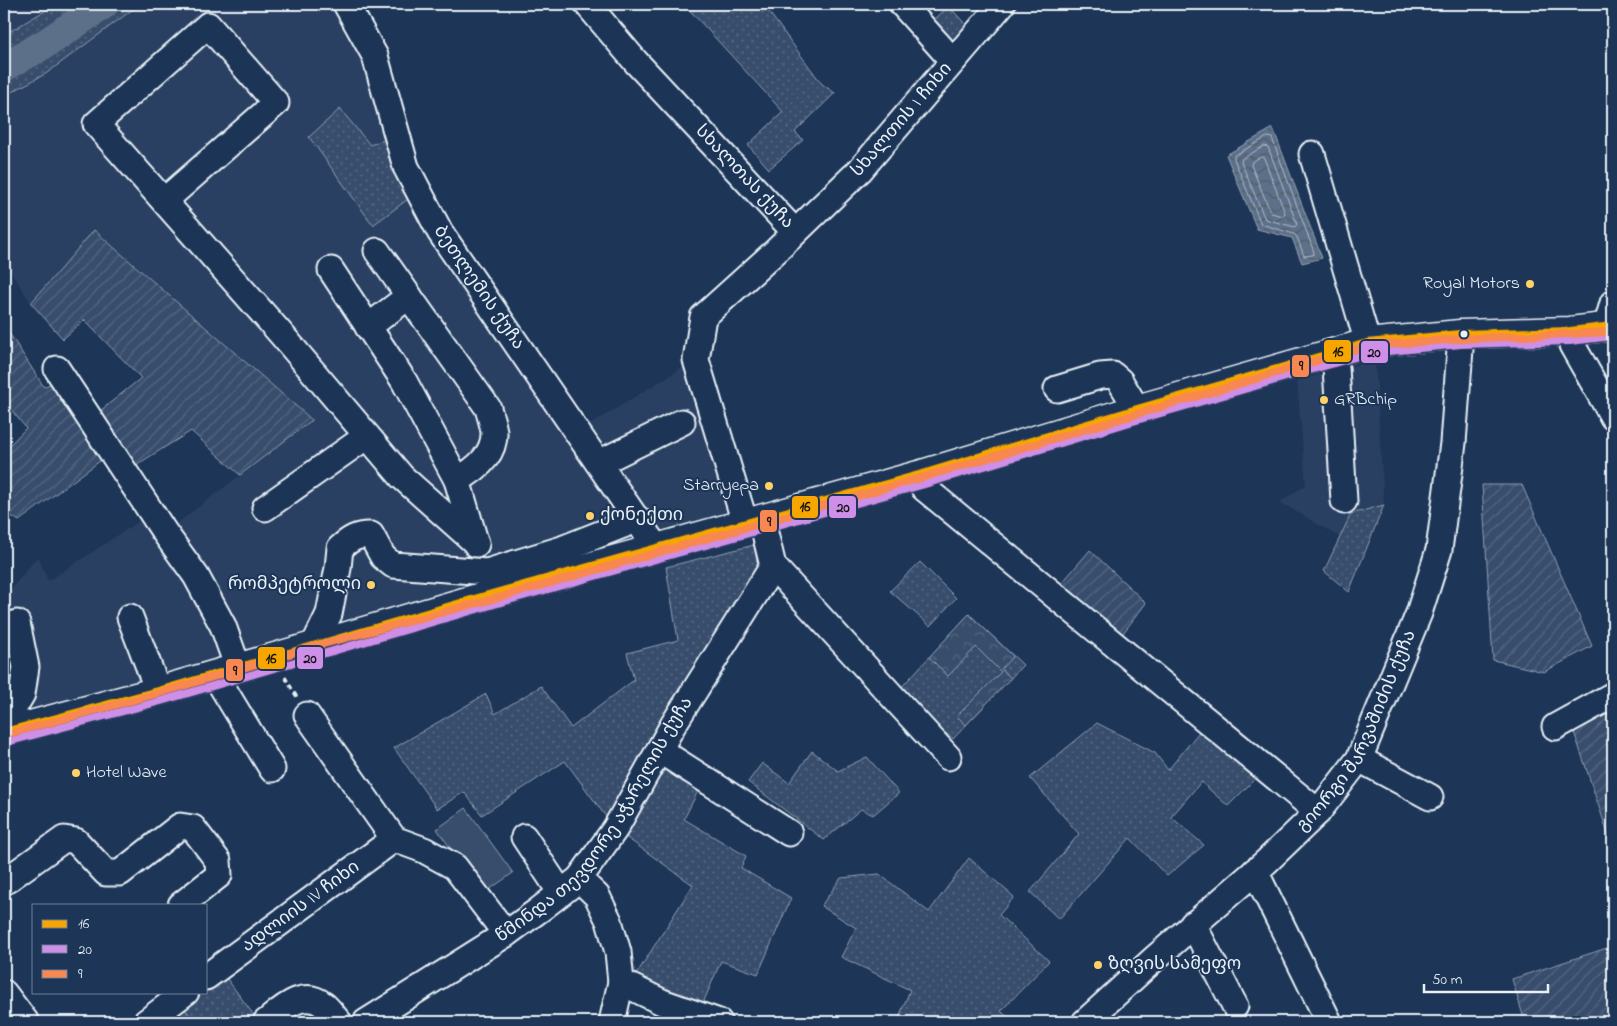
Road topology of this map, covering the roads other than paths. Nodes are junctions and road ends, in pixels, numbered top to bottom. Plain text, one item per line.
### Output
1 (346, 4) edge
2 (587, 4) edge
3 (902, 4) edge
4 (1002, 4) edge
5 (953, 61) junction
6 (1312, 154) dead end
7 (164, 201) junction
8 (795, 232) junction
9 (377, 252) dead end
10 (331, 270) dead end
11 (409, 296) junction
12 (1611, 325) edge
13 (368, 326) junction
14 (1367, 343) junction
15 (1572, 345) junction
16 (1460, 348) junction
17 (1336, 366) junction
18 (57, 369) dead end
19 (1057, 389) dead end
20 (1137, 409) junction
21 (1613, 417) edge
22 (682, 422) dead end
23 (367, 436) junction
24 (599, 463) junction
25 (457, 480) junction
26 (924, 488) junction
27 (1344, 501) dead end
28 (265, 508) dead end
29 (638, 519) junction
30 (755, 528) junction
31 (476, 543) junction
32 (657, 549) junction
33 (772, 566) junction
34 (491, 583) junction
35 (130, 617) dead end
36 (17, 623) dead end
37 (314, 645) junction
38 (230, 676) junction
39 (158, 691) junction
40 (1613, 695) edge
41 (307, 715) road end
42 (9, 722) edge
43 (1555, 727) dead end
44 (659, 750) junction
45 (948, 757) dead end
46 (1358, 759) junction
47 (272, 769) dead end
48 (1430, 797) dead end
49 (1318, 812) junction
50 (789, 833) dead end
51 (524, 838) dead end
52 (394, 839) junction
53 (1255, 871) junction
54 (4, 882) edge
55 (570, 886) junction
56 (183, 904) edge
57 (1193, 924) junction
58 (506, 934) junction
59 (210, 965) edge
60 (621, 982) junction
61 (4, 994) edge
62 (183, 994) edge
63 (1234, 1006) dead end
64 (26, 1022) edge
65 (146, 1022) edge
66 (266, 1022) edge
67 (339, 1022) edge
68 (366, 1022) edge
69 (612, 1022) edge
70 (719, 1022) edge
71 (1085, 1022) edge
72 (1330, 1022) edge

1 - 24 street, ბეთლემის ქუჩა
2 - 8 street, სხალთას ქუჩა
3 - 5 street
4 - 5 street, სხალთის I ჩიხი
5 - 8 street, სხალთის I ჩიხი
6 - 14 street
7 - 7 street
7 - 23 street
8 - 30 street, სხალთას ქუჩა
9 - 11 street
10 - 13 street
11 - 13 street
11 - 25 street
12 - 14 highway
12 - 15 highway
13 - 25 street
14 - 20 highway
15 - 16 highway
15 - 21 street
16 - 17 highway
16 - 46 street, გიორგი შარვაშიძის ქუჩა
17 - 26 highway
17 - 27 street
18 - 38 street
19 - 20 street
20 - 30 highway
22 - 24 street
23 - 28 street
23 - 31 street
24 - 29 street, ბეთლემის ქუჩა
25 - 31 street
26 - 30 highway
26 - 49 street
29 - 32 street, ბეთლემის ქუჩა
29 - 34 street
30 - 32 highway
30 - 33 street
30 - 38 highway
31 - 34 street
32 - 34 highway
33 - 44 street, წმინდა თევდორე აჭარელის ქუჩა
33 - 45 street
34 - 37 highway
34 - 37 street
35 - 39 street
36 - 42 street
37 - 38 highway
38 - 39 highway
38 - 42 highway
38 - 47 street
39 - 42 highway
40 - 43 street
41 - 52 street
44 - 50 street
44 - 55 street, წმინდა თევდორე აჭარელის ქუჩა
46 - 48 street
46 - 49 street, გიორგი შარვაშიძის ქუჩა
49 - 53 street, გიორგი შარვაშიძის ქუჩა
51 - 55 street
52 - 58 street
52 - 59 street, ადლიის IV ჩიხი
53 - 57 street, გიორგი შარვაშიძის ქუჩა
53 - 72 street
54 - 56 street
55 - 58 street, წმინდა თევდორე აჭარელის ქუჩა
55 - 60 street
57 - 63 street
57 - 71 street, გიორგი შარვაშიძის ქუჩა
58 - 68 street, წმინდა თევდორე აჭარელის ქუჩა
60 - 69 street
60 - 70 street
61 - 64 street
62 - 65 street
66 - 67 street

